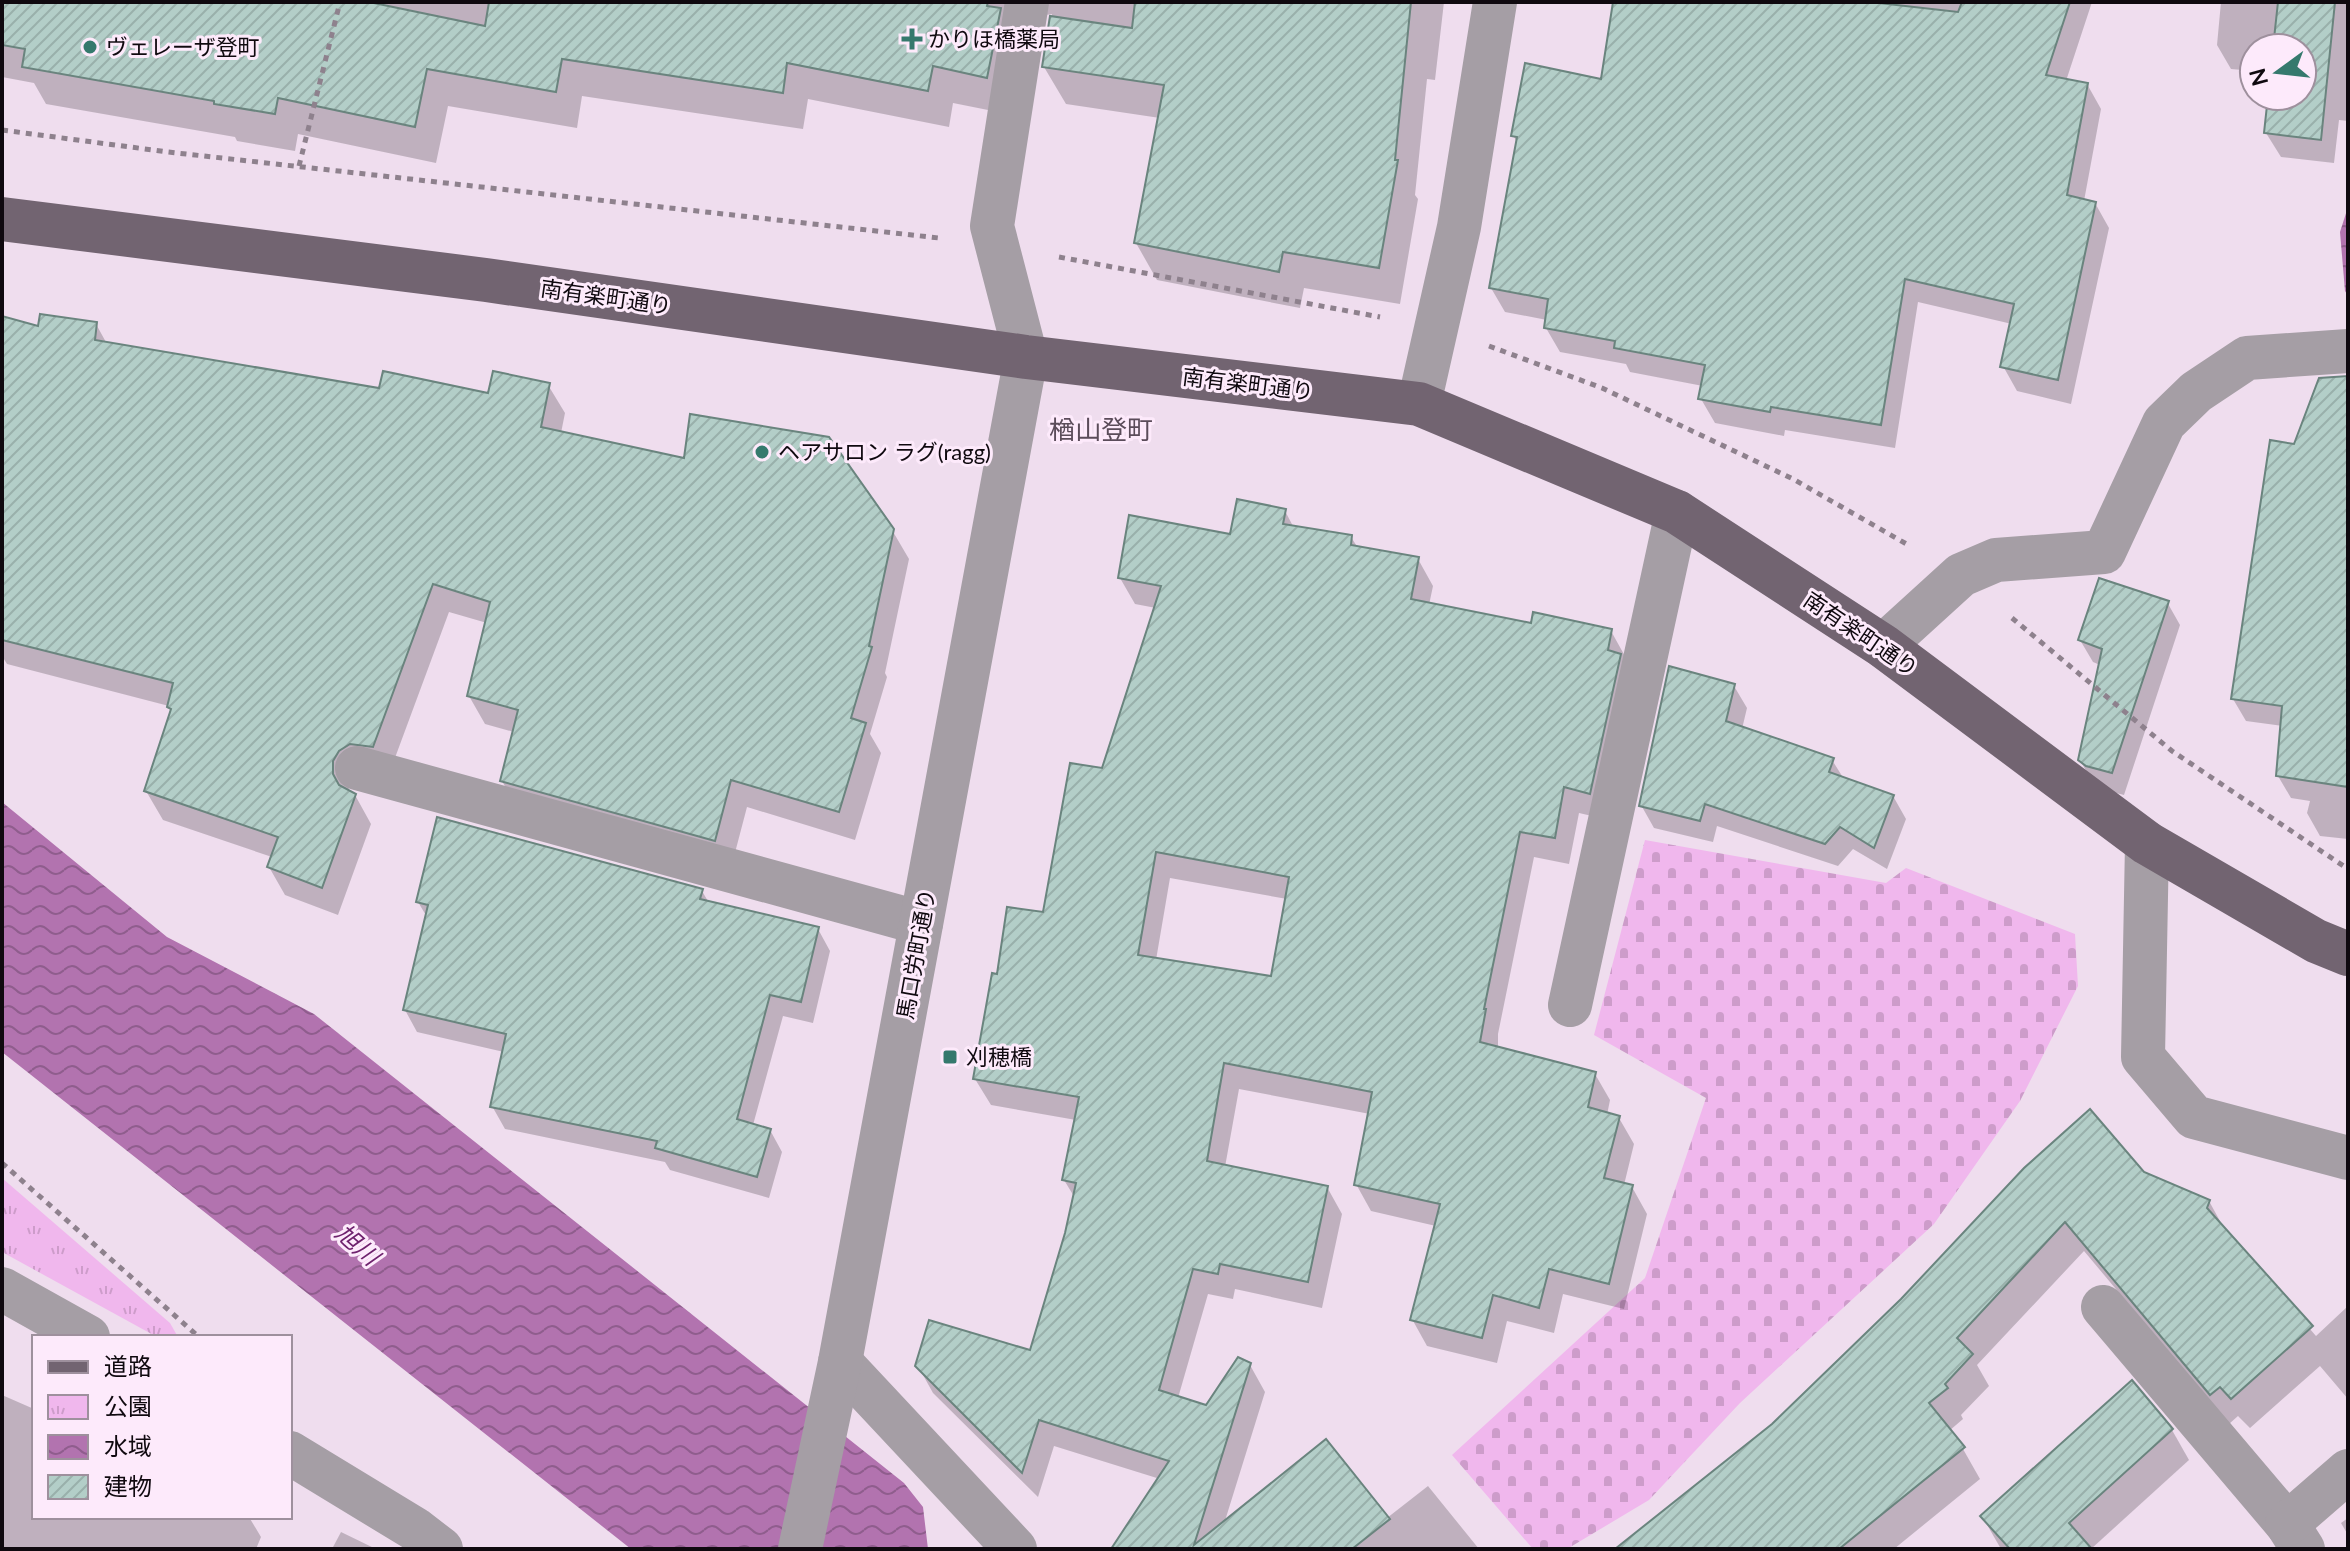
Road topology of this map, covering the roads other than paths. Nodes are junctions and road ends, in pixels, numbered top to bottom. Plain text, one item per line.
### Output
1 (1027, 2) edge
2 (1495, 2) edge
3 (2, 219) edge
4 (2348, 351) edge
5 (1026, 357) junction
6 (1419, 404) junction
7 (1677, 512) junction
8 (1883, 646) junction
9 (357, 768) dead end
10 (2147, 843) junction
11 (921, 923) junction
12 (2348, 954) edge
13 (1570, 1005) dead end
14 (2348, 1158) edge
15 (4, 1297) edge
16 (2103, 1307) dead end
17 (84, 1335) edge
18 (837, 1380) junction
19 (292, 1454) edge
20 (2348, 1471) edge
21 (2295, 1536) edge
22 (441, 1549) edge
23 (800, 1549) edge
24 (1015, 1549) edge

1 - 5 street
2 - 6 street
3 - 5 main road, 南有楽町通り
4 - 8 street
5 - 6 main road, 南有楽町通り
5 - 11 street, 馬口労町通り
6 - 7 main road, 南有楽町通り
7 - 8 main road, 南有楽町通り
7 - 13 street
8 - 10 main road, 南有楽町通り
9 - 11 street
10 - 12 main road, 南有楽町通り
10 - 14 street
11 - 18 street, 馬口労町通り
15 - 17 street
16 - 21 street
18 - 23 street, 馬口労町通り
18 - 24 street
19 - 22 street
20 - 21 street

